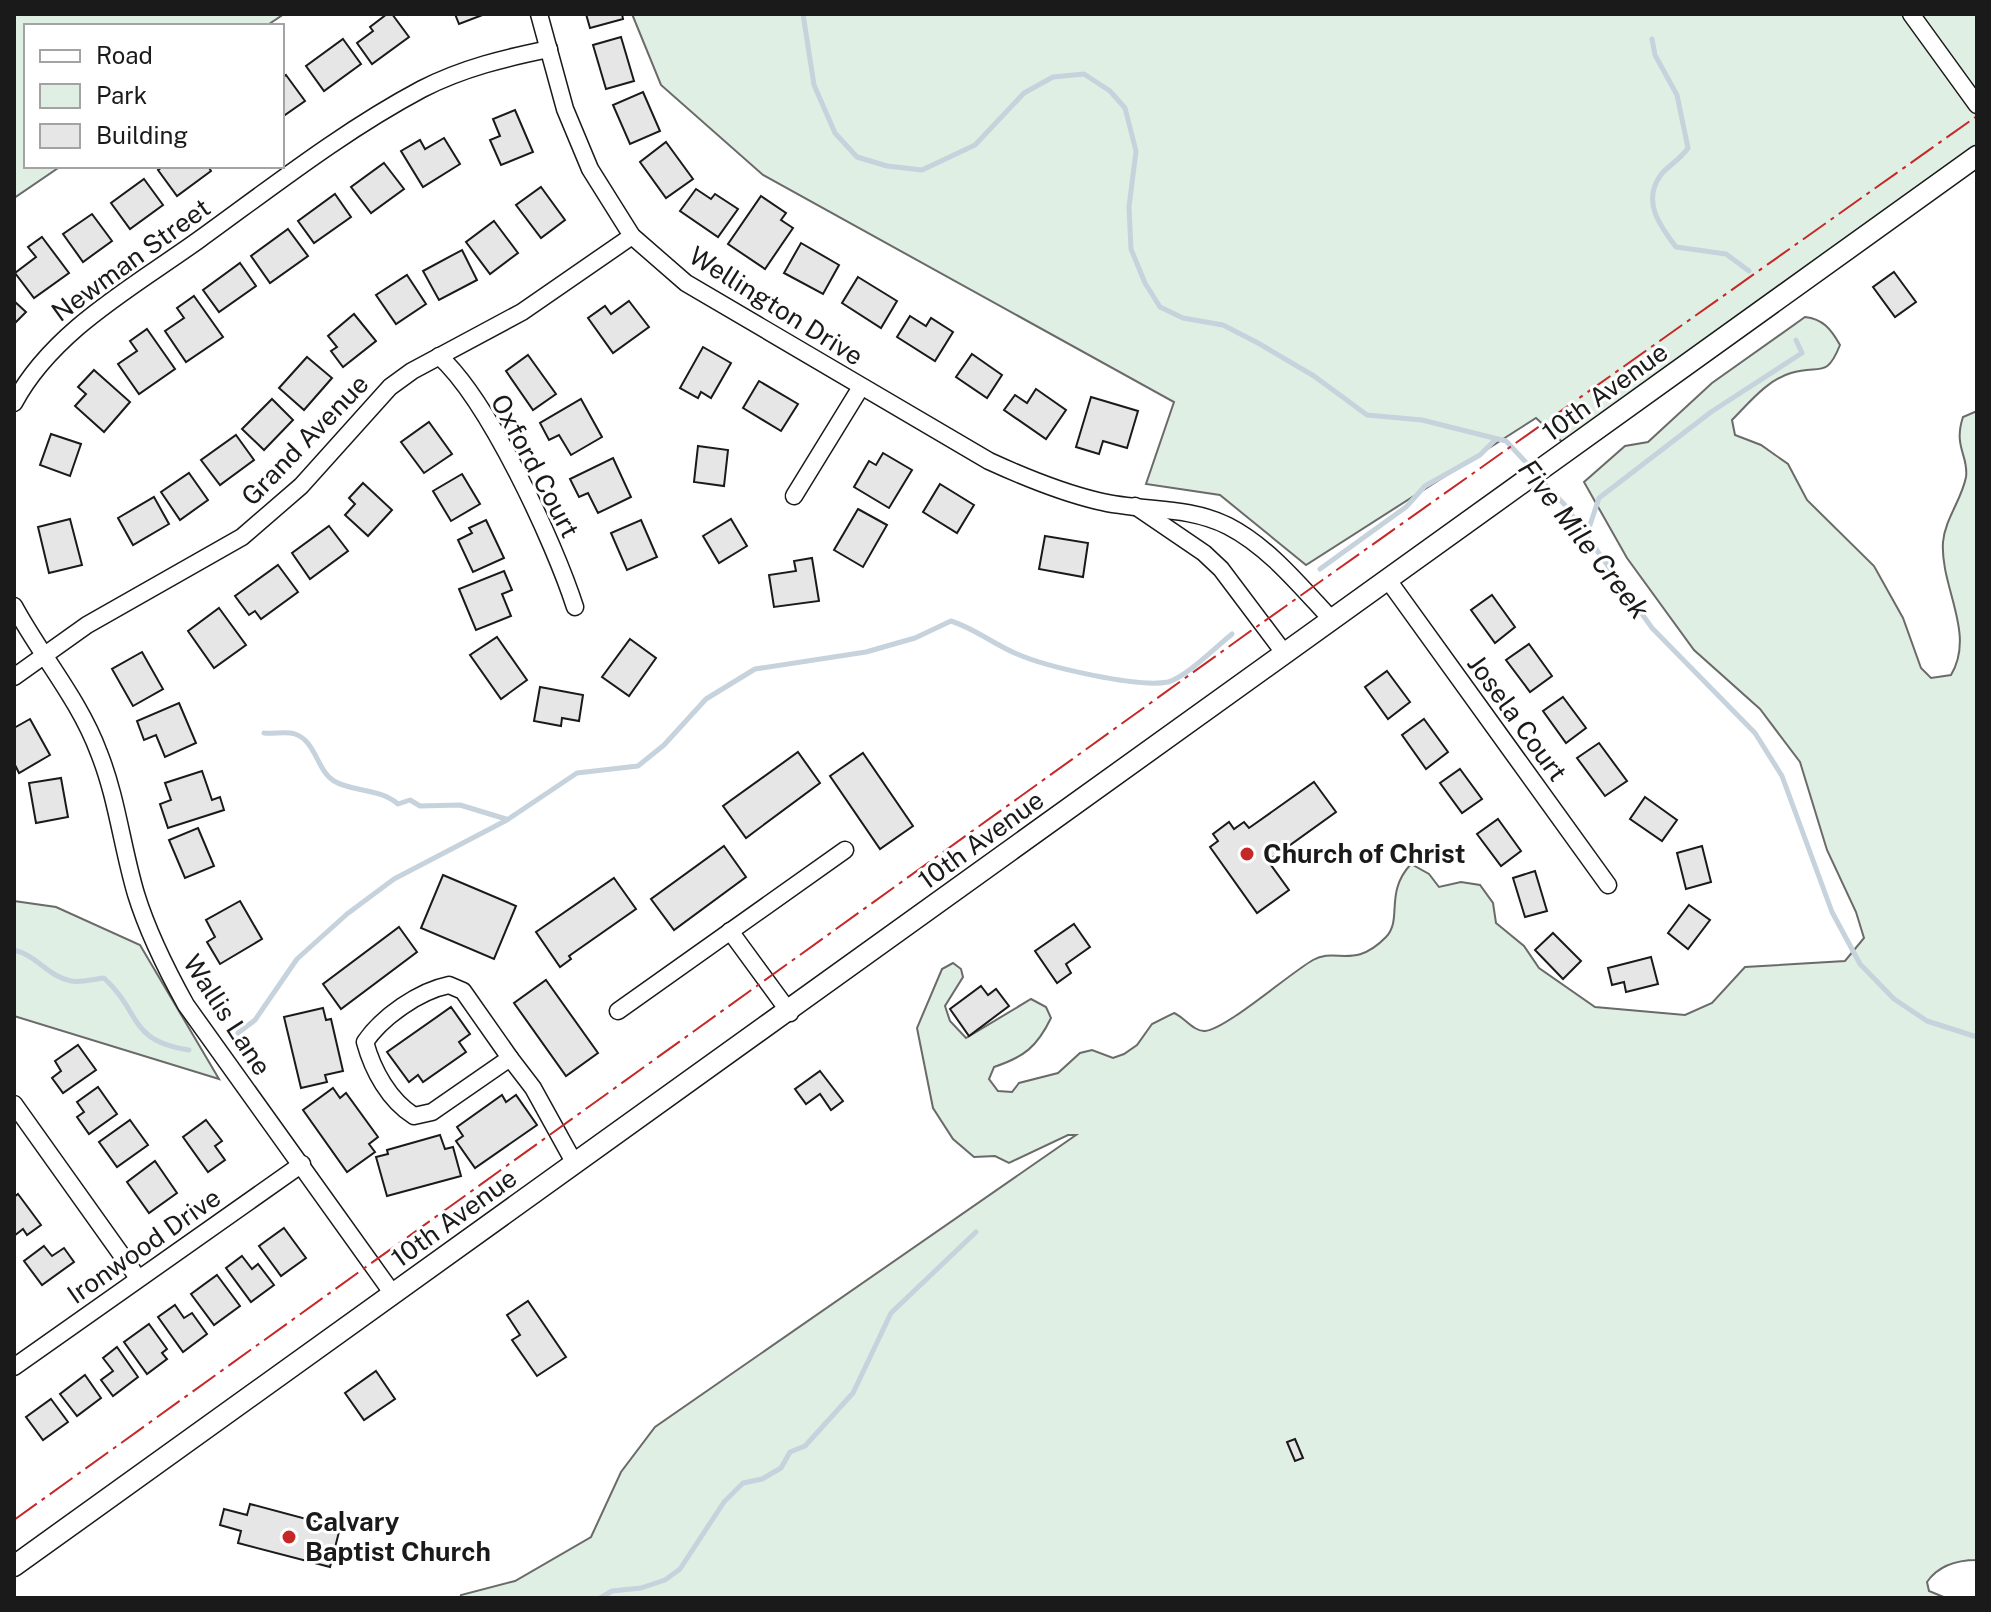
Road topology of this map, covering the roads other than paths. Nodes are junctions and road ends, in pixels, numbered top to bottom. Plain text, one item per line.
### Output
1 (539, 14) edge
2 (1911, 14) edge
3 (549, 49) junction
4 (1977, 105) edge
5 (1977, 156) edge
6 (632, 236) junction
7 (439, 356) junction
8 (861, 387) junction
9 (14, 403) edge
10 (794, 496) dead end
11 (1133, 505) junction
12 (1388, 580) junction
13 (14, 606) edge
14 (575, 607) dead end
15 (1332, 620) junction
16 (1285, 654) junction
17 (46, 656) junction
18 (14, 677) edge
19 (845, 850) dead end
20 (1608, 885) dead end
21 (730, 931) junction
22 (618, 1011) dead end
23 (790, 1013) junction
24 (510, 1058) junction
25 (14, 1104) edge
26 (302, 1164) junction
27 (575, 1164) junction
28 (138, 1278) junction
29 (393, 1294) junction
30 (14, 1367) edge
31 (14, 1566) edge

1 - 3 street, Wellington Drive
2 - 4 street
3 - 6 street, Wellington Drive
3 - 9 street, Newman Street
5 - 12 street, 10th Avenue
6 - 7 street, Grand Avenue
6 - 8 street, Wellington Drive
7 - 14 street, Oxford Court
7 - 17 street, Grand Avenue
8 - 10 street, Wellington Drive
8 - 11 street, Wellington Drive
11 - 15 street, Wellington Drive
11 - 16 street, Wellington Drive
12 - 15 street, 10th Avenue
12 - 20 street, Josela Court
13 - 17 street, Wallis Lane
15 - 16 street, 10th Avenue
16 - 23 street, 10th Avenue
17 - 18 street, Grand Avenue
17 - 26 street, Wallis Lane
19 - 21 street
21 - 22 street
21 - 23 street
23 - 27 street, 10th Avenue
24 - 24 street
24 - 27 street
25 - 28 street
26 - 28 street, Ironwood Drive
26 - 29 street, Wallis Lane
27 - 29 street, 10th Avenue
28 - 30 street, Ironwood Drive
29 - 31 street, 10th Avenue

